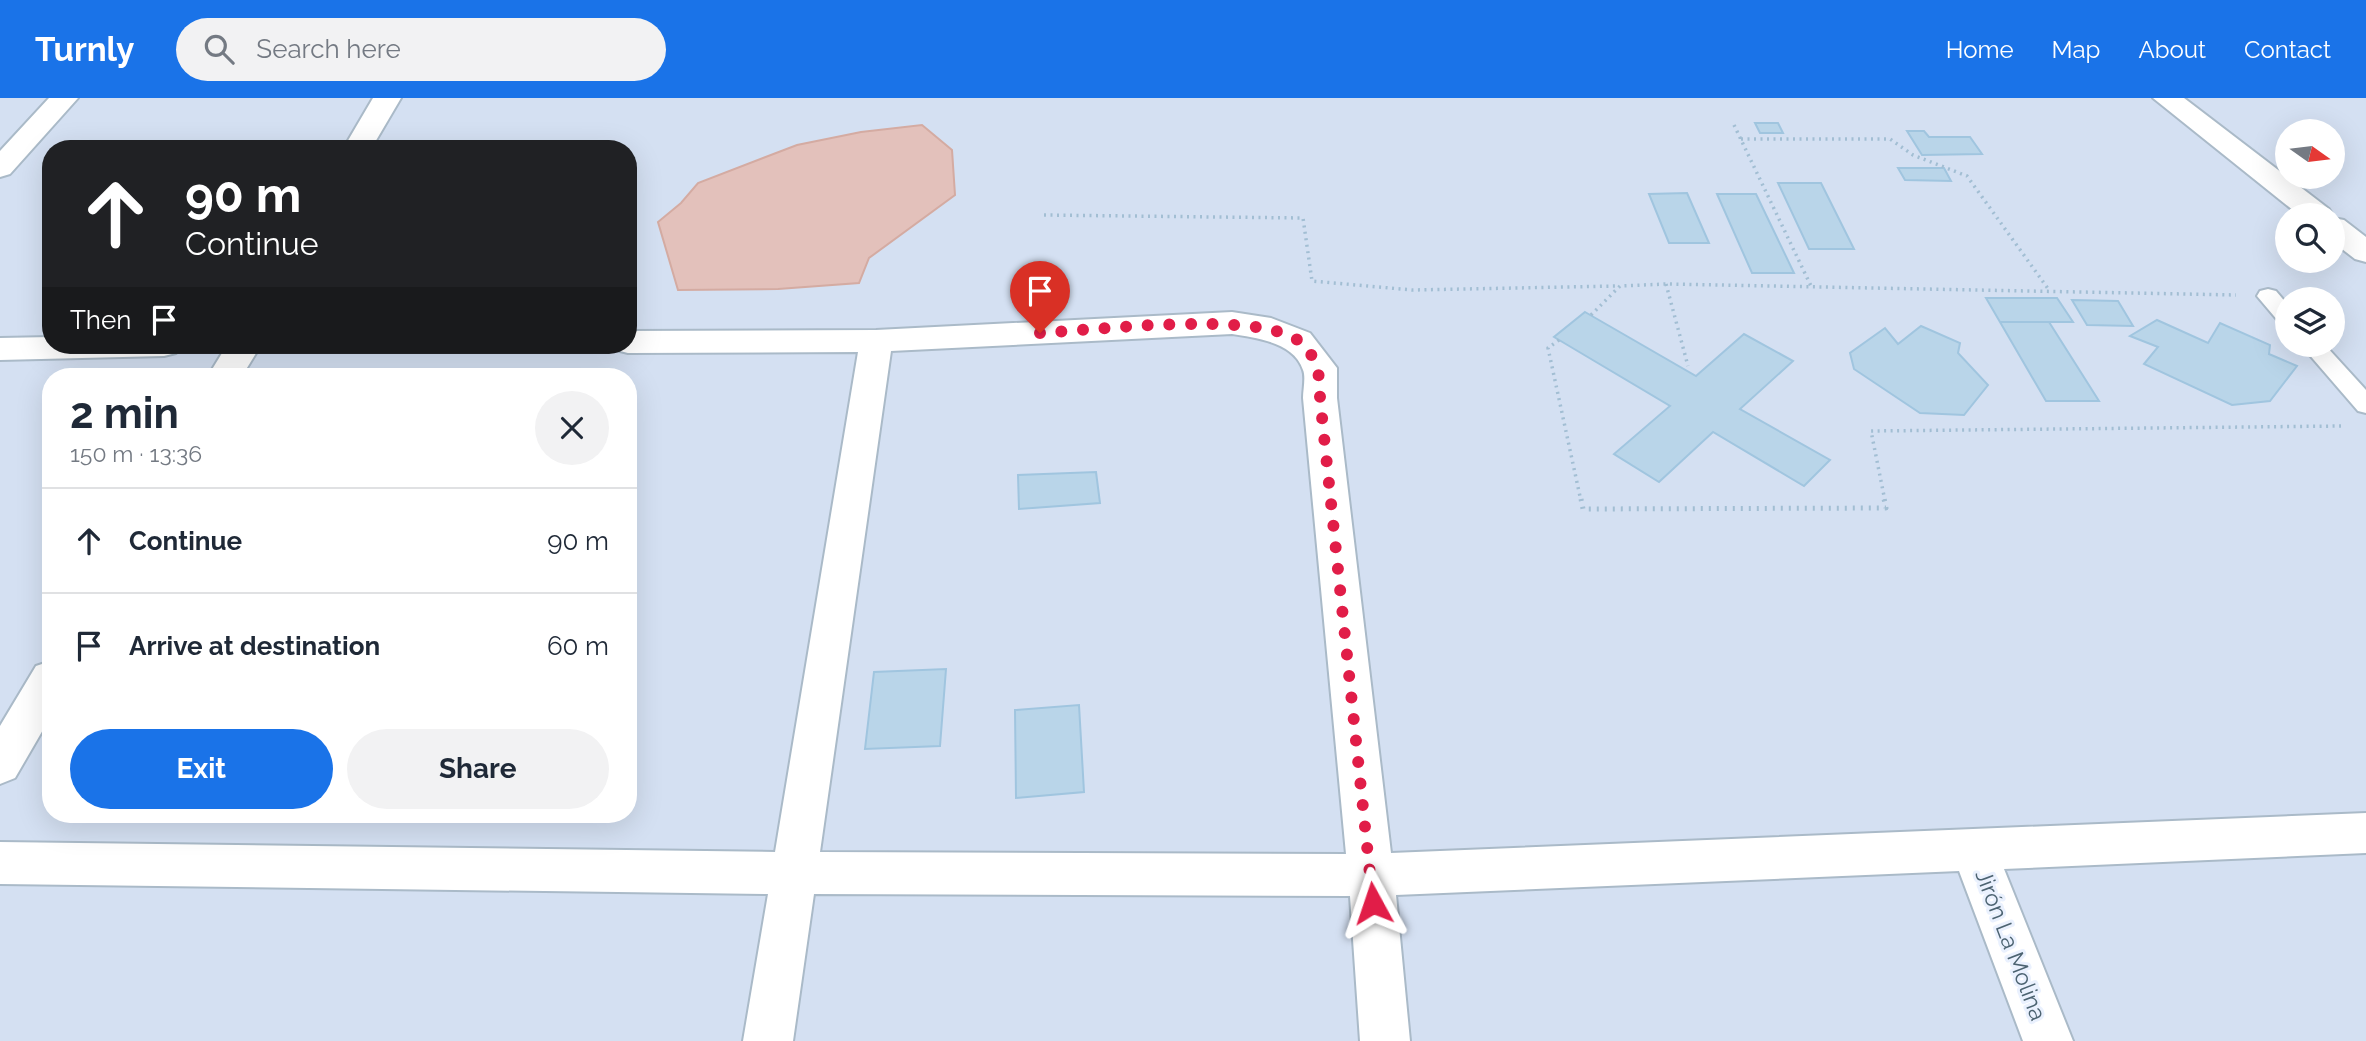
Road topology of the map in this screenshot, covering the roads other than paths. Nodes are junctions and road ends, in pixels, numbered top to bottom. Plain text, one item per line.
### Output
1 (64, 98) edge
2 (387, 98) edge
3 (2167, 98) edge
4 (362, 140) edge
5 (0, 168) edge
6 (2303, 203) edge
7 (2345, 235) edge
8 (2366, 252) edge
9 (2268, 296) road end
10 (2275, 304) edge
11 (876, 341) junction
12 (637, 342) edge
13 (42, 348) edge
14 (0, 349) edge
15 (2323, 357) edge
16 (2366, 405) edge
17 (42, 693) edge
18 (0, 765) edge
19 (2366, 833) edge
20 (1974, 850) junction
21 (0, 863) edge
22 (794, 873) junction
23 (1371, 875) junction
24 (768, 1041) edge
25 (1385, 1041) edge
26 (2048, 1041) edge

1 - 5 street
2 - 4 street
3 - 6 street
7 - 8 street
9 - 10 lane
11 - 12 street
11 - 22 street
11 - 23 street
13 - 14 street
15 - 16 lane
17 - 18 street
19 - 20 street
20 - 23 street
20 - 26 street, Jirón La Molina
21 - 22 street
22 - 23 street
22 - 24 street
23 - 25 street

